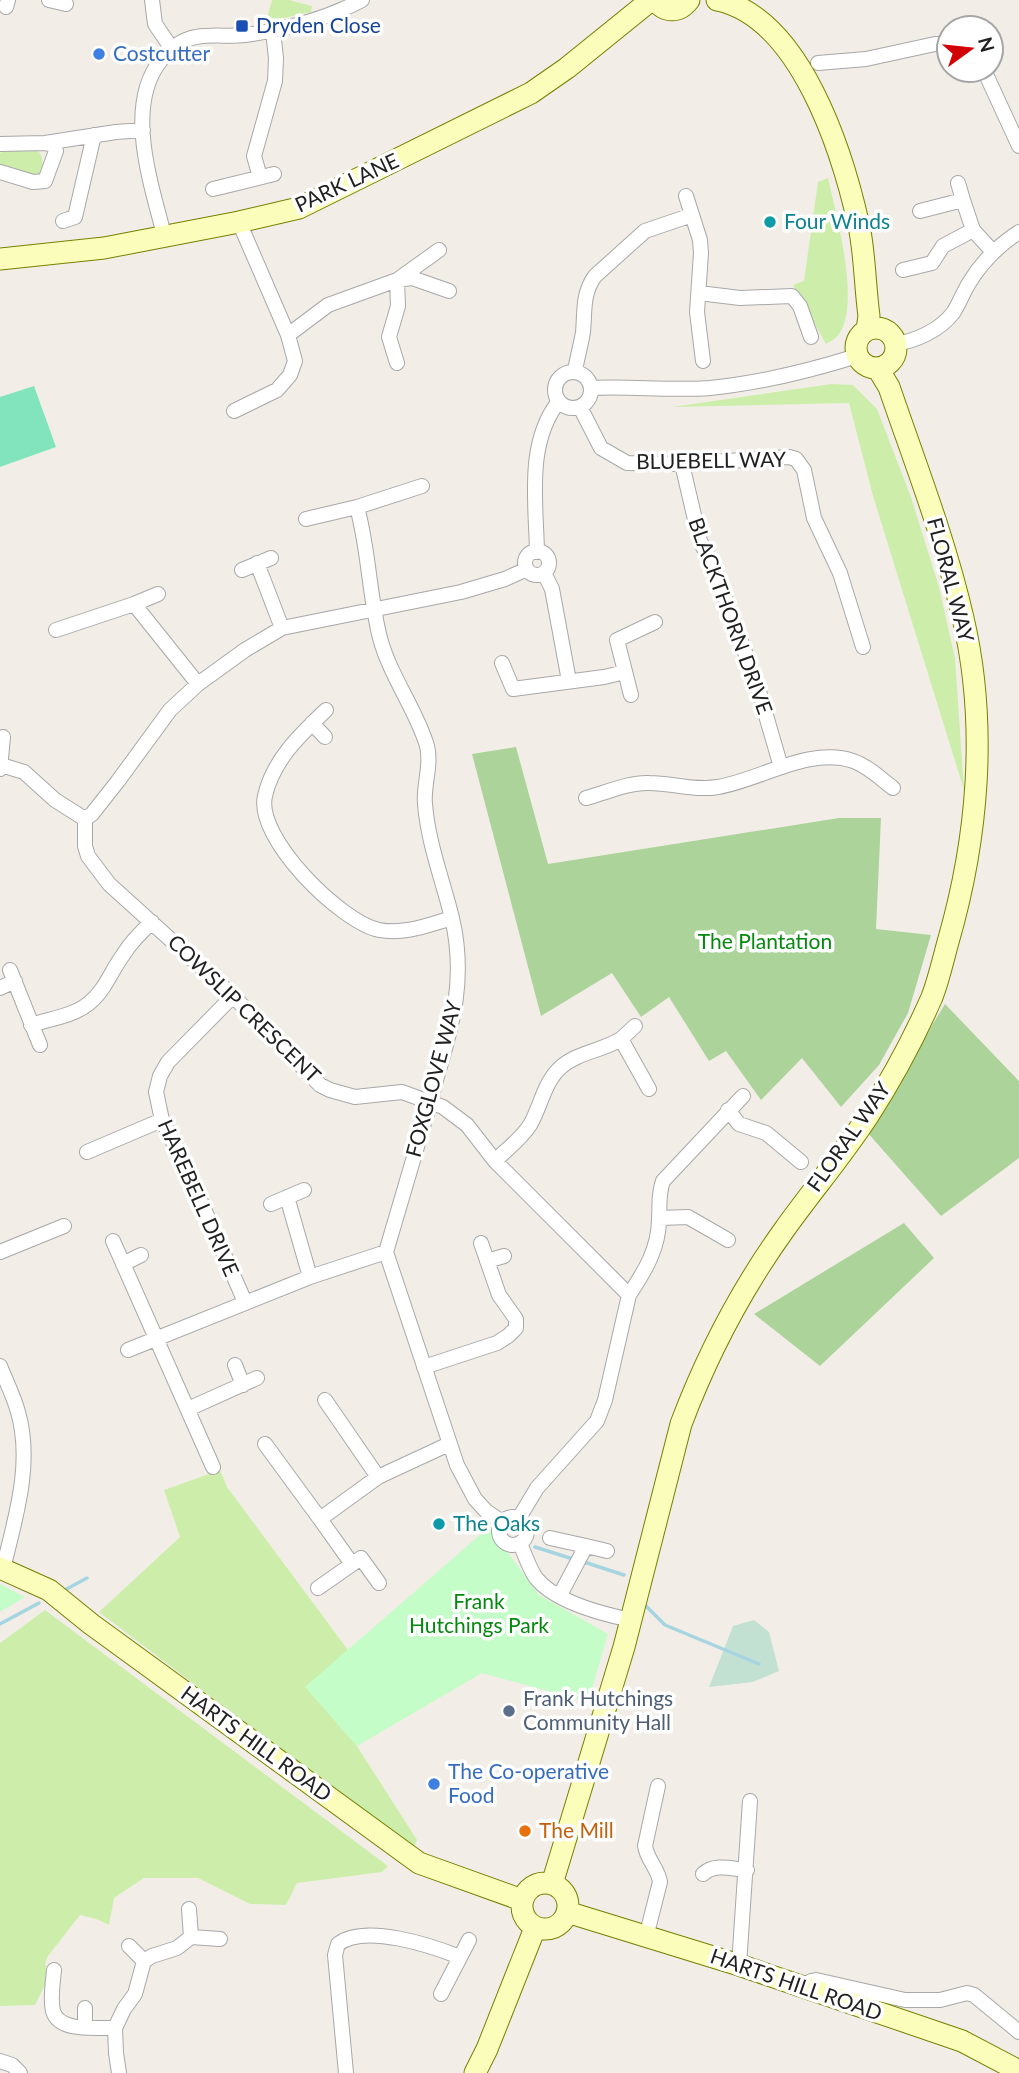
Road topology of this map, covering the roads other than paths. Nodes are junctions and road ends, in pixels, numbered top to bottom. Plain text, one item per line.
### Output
1 (49, 0) edge
2 (152, 0) edge
3 (362, 0) edge
4 (653, 0) edge
5 (689, 0) edge
6 (718, 0) edge
7 (66, 5) dead end
8 (273, 31) junction
9 (935, 44) edge
10 (172, 49) junction
11 (818, 63) dead end
12 (990, 84) edge
13 (143, 130) junction
14 (94, 135) junction
15 (45, 143) junction
16 (0, 144) edge
17 (1019, 146) edge
18 (0, 172) edge
19 (958, 183) dead end
20 (213, 189) dead end
21 (686, 196) dead end
22 (963, 200) junction
23 (920, 211) dead end
24 (692, 215) junction
25 (63, 221) dead end
26 (239, 222) junction
27 (973, 230) junction
28 (1019, 232) edge
29 (164, 235) junction
30 (439, 250) dead end
31 (993, 252) junction
32 (0, 259) edge
33 (903, 270) dead end
34 (397, 280) junction
35 (449, 291) dead end
36 (699, 293) junction
37 (867, 330) junction
38 (288, 335) junction
39 (811, 337) dead end
40 (895, 344) junction
41 (857, 356) junction
42 (703, 361) dead end
43 (397, 363) dead end
44 (878, 369) junction
45 (575, 371) junction
46 (592, 388) junction
47 (559, 401) junction
48 (580, 407) junction
49 (234, 411) dead end
50 (682, 464) junction
51 (422, 486) dead end
52 (357, 507) junction
53 (306, 519) dead end
54 (537, 552) junction
55 (527, 569) junction
56 (242, 570) dead end
57 (544, 573) junction
58 (158, 594) dead end
59 (134, 604) junction
60 (375, 608) junction
61 (655, 622) dead end
62 (282, 628) junction
63 (56, 630) dead end
64 (863, 647) dead end
65 (502, 663) dead end
66 (625, 672) junction
67 (569, 681) junction
68 (198, 684) junction
69 (631, 695) dead end
70 (326, 710) dead end
71 (313, 723) junction
72 (4, 737) dead end
73 (326, 737) dead end
74 (0, 767) edge
75 (781, 767) junction
76 (893, 788) dead end
77 (586, 798) dead end
78 (85, 819) junction
79 (452, 918) junction
80 (152, 922) junction
81 (0, 988) edge
82 (233, 996) junction
83 (31, 1025) junction
84 (635, 1026) dead end
85 (621, 1039) junction
86 (40, 1045) dead end
87 (649, 1089) dead end
88 (743, 1096) dead end
89 (432, 1103) junction
90 (728, 1110) junction
91 (162, 1120) junction
92 (87, 1152) dead end
93 (495, 1161) junction
94 (801, 1162) dead end
95 (303, 1190) dead end
96 (287, 1197) junction
97 (271, 1204) dead end
98 (660, 1218) junction
99 (58, 1232) dead end
100 (728, 1240) dead end
101 (113, 1241) dead end
102 (481, 1243) dead end
103 (0, 1252) edge
104 (386, 1252) junction
105 (141, 1255) dead end
106 (504, 1256) dead end
107 (487, 1261) junction
108 (123, 1264) junction
109 (310, 1277) junction
110 (629, 1295) junction
111 (246, 1302) junction
112 (157, 1338) junction
113 (128, 1349) dead end
114 (0, 1366) edge
115 (234, 1366) dead end
116 (424, 1367) junction
117 (257, 1378) dead end
118 (243, 1385) junction
119 (325, 1400) dead end
120 (188, 1409) junction
121 (265, 1444) dead end
122 (449, 1444) junction
123 (213, 1467) dead end
124 (378, 1477) junction
125 (519, 1518) junction
126 (320, 1519) junction
127 (502, 1521) junction
128 (550, 1538) dead end
129 (520, 1543) junction
130 (607, 1551) dead end
131 (582, 1554) junction
132 (352, 1564) junction
133 (2, 1569) edge
134 (379, 1583) dead end
135 (318, 1588) dead end
136 (560, 1595) junction
137 (631, 1620) junction
138 (659, 1786) dead end
139 (750, 1801) dead end
140 (747, 1870) junction
141 (703, 1874) dead end
142 (552, 1884) junction
143 (522, 1900) junction
144 (189, 1909) dead end
145 (567, 1912) junction
146 (535, 1927) junction
147 (191, 1937) junction
148 (646, 1937) junction
149 (220, 1938) dead end
150 (469, 1940) dead end
151 (128, 1946) dead end
152 (460, 1957) junction
153 (144, 1961) junction
154 (739, 1965) junction
155 (54, 1970) dead end
156 (804, 1987) junction
157 (441, 1994) dead end
158 (85, 2008) dead end
159 (85, 2027) junction
160 (116, 2028) junction
161 (1019, 2032) edge
162 (0, 2061) edge
163 (1019, 2071) edge
164 (20, 2073) edge
165 (119, 2073) edge
166 (346, 2073) edge
167 (475, 2073) edge

1 - 7 street
2 - 10 street
3 - 8 street
4 - 5 street
4 - 26 street, PARK LANE
6 - 37 street
8 - 10 street
8 - 20 street
9 - 11 street
10 - 13 street
12 - 17 street
13 - 14 street
13 - 29 street
14 - 15 street
14 - 25 street
15 - 16 street
15 - 18 street
19 - 22 street
21 - 24 street
22 - 23 street
22 - 27 street
24 - 36 street
24 - 45 street
26 - 29 street, PARK LANE
26 - 38 street
27 - 31 street
27 - 33 street
28 - 31 street
29 - 32 street, PARK LANE
30 - 34 street
31 - 40 street
34 - 35 street
34 - 38 street
34 - 43 street
36 - 39 street
36 - 42 street
37 - 40 street
37 - 41 street
38 - 49 street
40 - 44 street
41 - 44 street
41 - 46 street
44 - 137 street, FLORAL WAY
45 - 46 street
45 - 47 street
46 - 48 street
47 - 48 street
47 - 54 street
48 - 50 street, BLUEBELL WAY
50 - 64 street, BLUEBELL WAY
50 - 75 street, BLACKTHORN DRIVE
51 - 52 street
52 - 53 street
52 - 60 street, FOXGLOVE WAY
54 - 55 street
54 - 57 street
55 - 57 street
55 - 60 street
56 - 62 street
57 - 67 street
58 - 59 street
59 - 63 street
59 - 68 street
60 - 62 street
60 - 79 street, FOXGLOVE WAY
61 - 66 street
62 - 68 street
65 - 67 street
66 - 67 street
66 - 69 street
68 - 78 street
70 - 71 street
71 - 73 street
71 - 79 street
72 - 74 street
74 - 78 street
75 - 76 street
75 - 77 street
78 - 80 street, COWSLIP CRESCENT
79 - 89 street, FOXGLOVE WAY
80 - 82 street, COWSLIP CRESCENT
80 - 83 street
81 - 83 street
82 - 89 street, COWSLIP CRESCENT
82 - 91 street, HAREBELL DRIVE
83 - 86 street
84 - 85 street
85 - 87 street
85 - 93 street
88 - 90 street
89 - 93 street, COWSLIP CRESCENT
89 - 104 street, FOXGLOVE WAY
90 - 94 street
90 - 98 street
91 - 92 street
91 - 111 street, HAREBELL DRIVE
93 - 110 street, COWSLIP CRESCENT
95 - 96 street
96 - 97 street
96 - 109 street
98 - 100 street
98 - 110 street
99 - 103 street
101 - 108 street
102 - 107 street
104 - 109 street, HAREBELL DRIVE
104 - 116 street
105 - 108 street
106 - 107 street
107 - 116 street
108 - 112 street
109 - 111 street, HAREBELL DRIVE
110 - 125 street
111 - 112 street, HAREBELL DRIVE
112 - 113 street, HAREBELL DRIVE
112 - 120 street
114 - 133 street
115 - 118 street
116 - 122 street
117 - 118 street
118 - 120 street
119 - 124 street
120 - 123 street
121 - 126 street
122 - 124 street
122 - 127 street
124 - 126 street
125 - 127 street
125 - 129 street
126 - 132 street
127 - 129 street
128 - 131 street
129 - 136 street
130 - 131 street
131 - 136 street
132 - 134 street
132 - 135 street
133 - 143 street, HARTS HILL ROAD
136 - 137 street
137 - 142 street, FLORAL WAY
138 - 148 street
139 - 140 street
140 - 141 street
140 - 154 street
142 - 143 street
142 - 145 street
143 - 146 street
144 - 147 street
145 - 146 street
145 - 148 street, HARTS HILL ROAD
146 - 167 street
147 - 149 street
147 - 153 street
148 - 154 street, HARTS HILL ROAD
150 - 152 street
151 - 153 street
152 - 157 street
152 - 166 street
153 - 160 street
154 - 156 street, HARTS HILL ROAD
155 - 159 street
156 - 161 street
156 - 163 street, HARTS HILL ROAD
158 - 159 street
159 - 160 street
160 - 165 street
162 - 164 street

